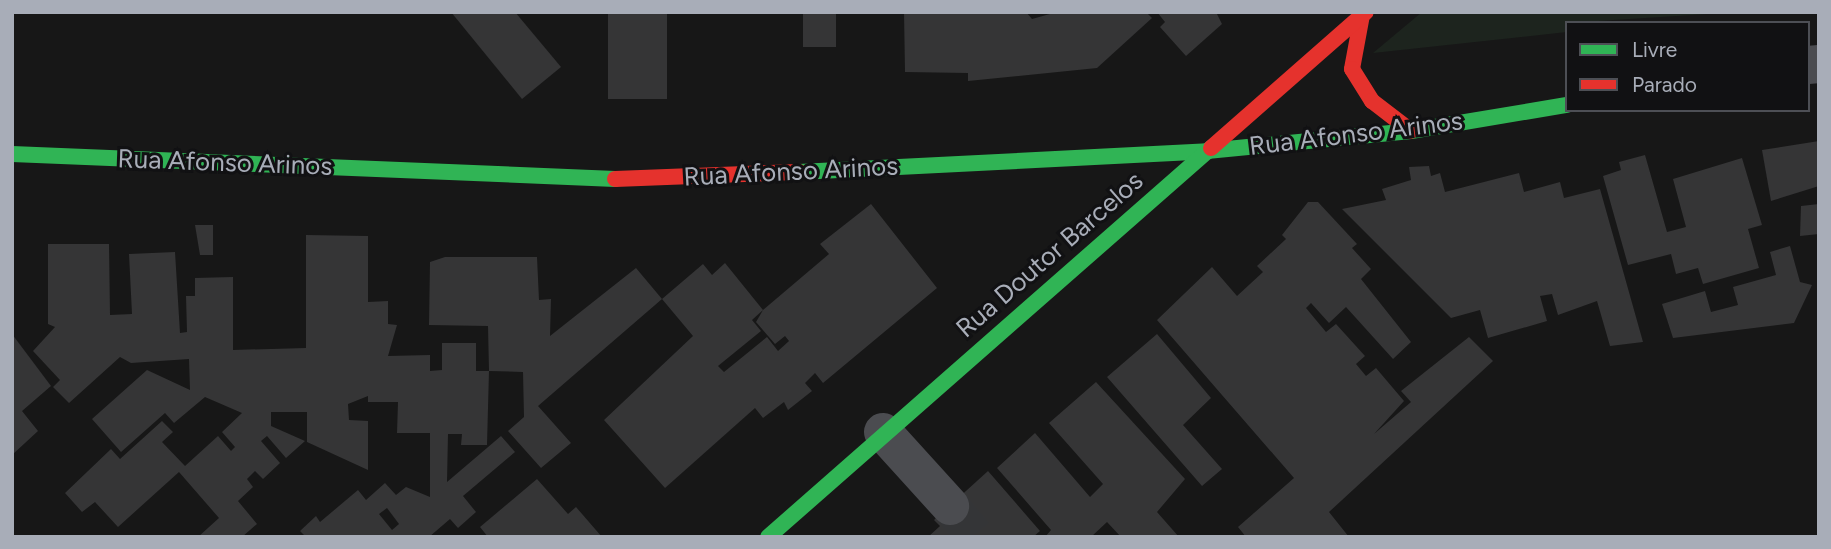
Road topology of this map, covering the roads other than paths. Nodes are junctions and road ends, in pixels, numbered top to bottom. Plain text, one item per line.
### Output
1 (1364, 14) edge
2 (1565, 105) edge
3 (1411, 131) junction
4 (1207, 151) junction
5 (12, 154) edge
6 (883, 432) junction
7 (950, 506) tunnel mouth
8 (768, 537) edge

1 - 3 street
1 - 4 street, Rua Doutor Barcelos
2 - 3 street, Rua Afonso Arinos
3 - 4 street, Rua Afonso Arinos
4 - 5 street, Rua Afonso Arinos
4 - 6 street, Rua Doutor Barcelos
6 - 7 street
6 - 8 street, Rua Doutor Barcelos

